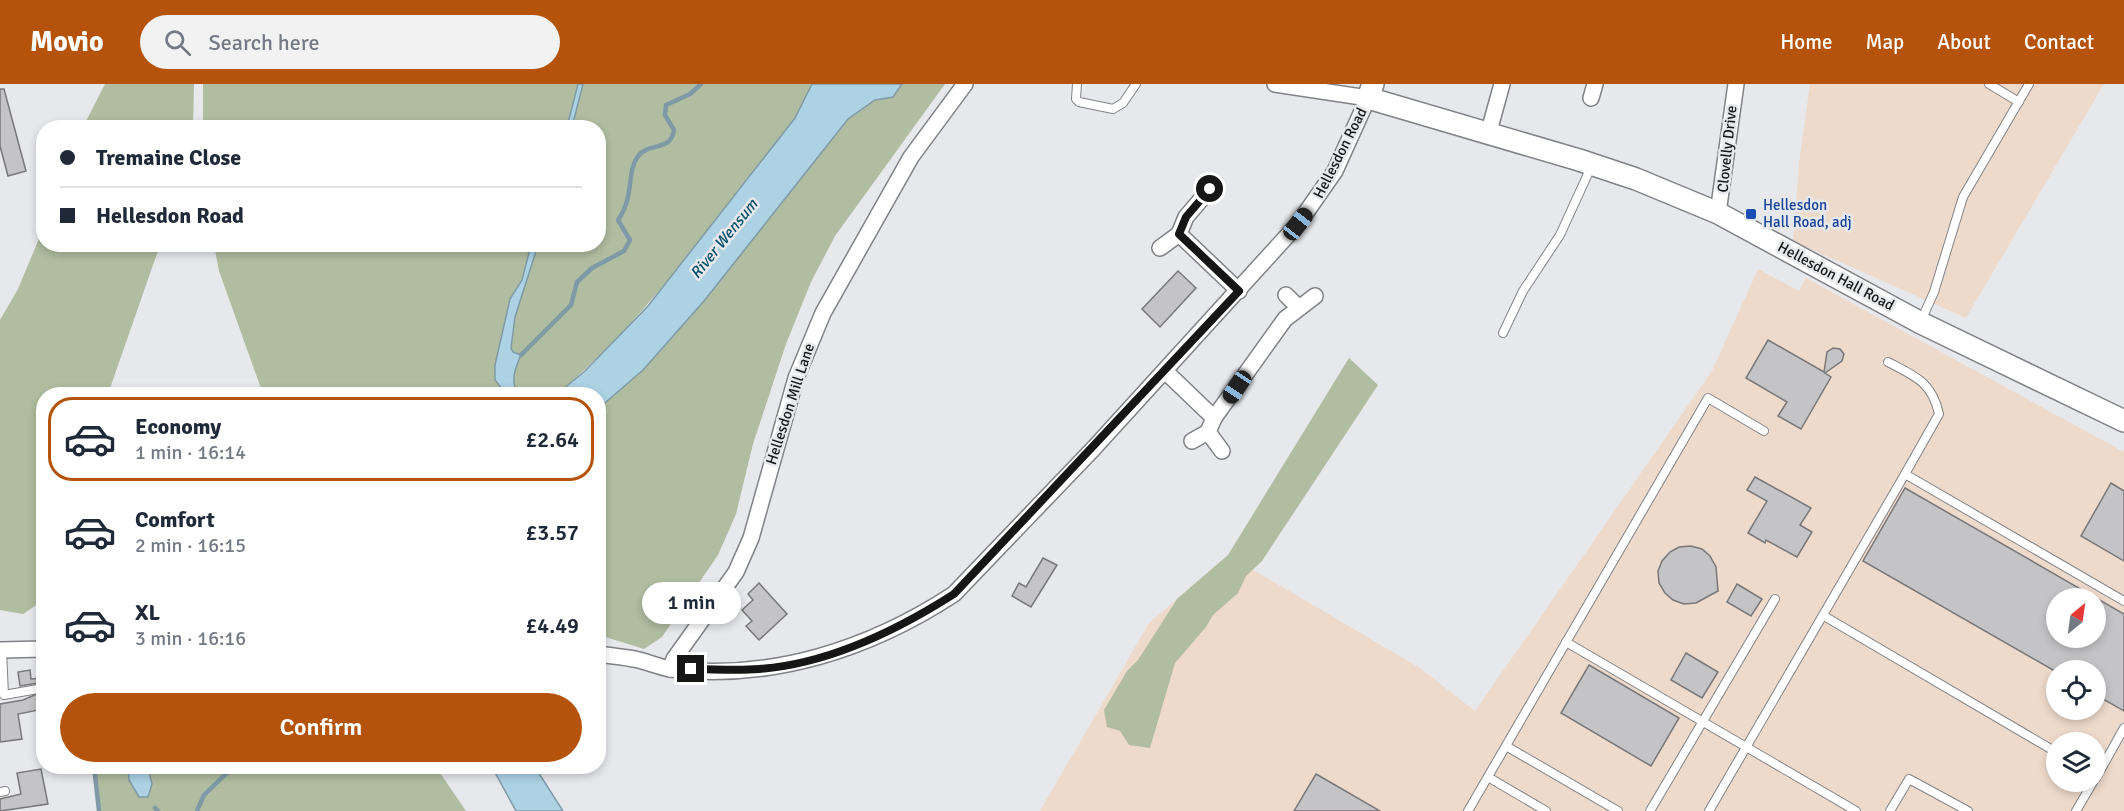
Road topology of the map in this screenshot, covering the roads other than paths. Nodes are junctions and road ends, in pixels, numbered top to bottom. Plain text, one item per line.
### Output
1 (965, 84) edge
2 (1077, 84) edge
3 (1136, 84) edge
4 (1275, 84) edge
5 (1502, 84) edge
6 (1736, 84) edge
7 (1989, 84) edge
8 (2029, 84) edge
9 (1370, 91) edge
10 (2019, 102) junction
11 (1489, 131) junction
12 (1593, 164) junction
13 (1210, 189) dead end
14 (1718, 213) junction
15 (1179, 234) junction
16 (1160, 248) dead end
17 (1239, 291) junction
18 (1286, 295) dead end
19 (1315, 296) dead end
20 (1299, 308) junction
21 (1921, 322) junction
22 (1503, 333) dead end
23 (1888, 362) dead end
24 (1165, 371) junction
25 (1214, 418) junction
26 (2124, 421) edge
27 (1764, 431) dead end
28 (1208, 432) junction
29 (1192, 441) dead end
30 (1222, 451) dead end
31 (1905, 474) junction
32 (1775, 599) dead end
33 (2124, 601) edge
34 (1824, 616) junction
35 (1566, 642) junction
36 (1, 650) edge
37 (36, 650) edge
38 (606, 656) edge
39 (670, 669) junction
40 (36, 690) edge
41 (2, 696) edge
42 (1703, 721) junction
43 (2124, 730) edge
44 (1506, 746) junction
45 (2046, 746) edge
46 (1747, 747) junction
47 (2106, 760) edge
48 (1488, 777) junction
49 (2087, 792) edge
50 (1468, 811) edge
51 (1546, 811) edge
52 (1618, 811) edge
53 (1650, 811) edge
54 (1709, 811) edge
55 (1856, 811) edge
56 (1890, 811) edge
57 (1968, 811) edge
58 (2076, 811) edge

1 - 39 street, Hellesdon Mill Lane
2 - 3 lane
4 - 9 street
5 - 11 street
6 - 14 street, Clovelly Drive
7 - 10 lane
8 - 10 lane
9 - 11 street, Hellesdon Hall Road
9 - 17 street, Hellesdon Road
10 - 21 lane
11 - 12 street, Hellesdon Hall Road
12 - 14 street, Hellesdon Hall Road
12 - 22 lane
13 - 15 street
14 - 21 street, Hellesdon Hall Road
15 - 16 street
15 - 17 street
17 - 24 street, Hellesdon Road
18 - 20 street
19 - 20 street
20 - 25 street
21 - 26 street, Hellesdon Hall Road
23 - 31 lane
24 - 25 street
24 - 39 street, Hellesdon Road
25 - 28 street
27 - 35 lane
28 - 29 street
28 - 30 street
31 - 33 lane
31 - 34 lane
32 - 42 lane
34 - 45 lane
34 - 46 lane
35 - 42 lane
35 - 44 lane
36 - 37 street
36 - 41 lane
38 - 39 street, Hellesdon Road
40 - 41 lane
42 - 46 lane
42 - 53 lane
43 - 47 lane
44 - 48 lane
44 - 52 lane
46 - 54 lane
46 - 55 lane
48 - 50 lane
48 - 51 lane
49 - 58 lane
56 - 57 lane

